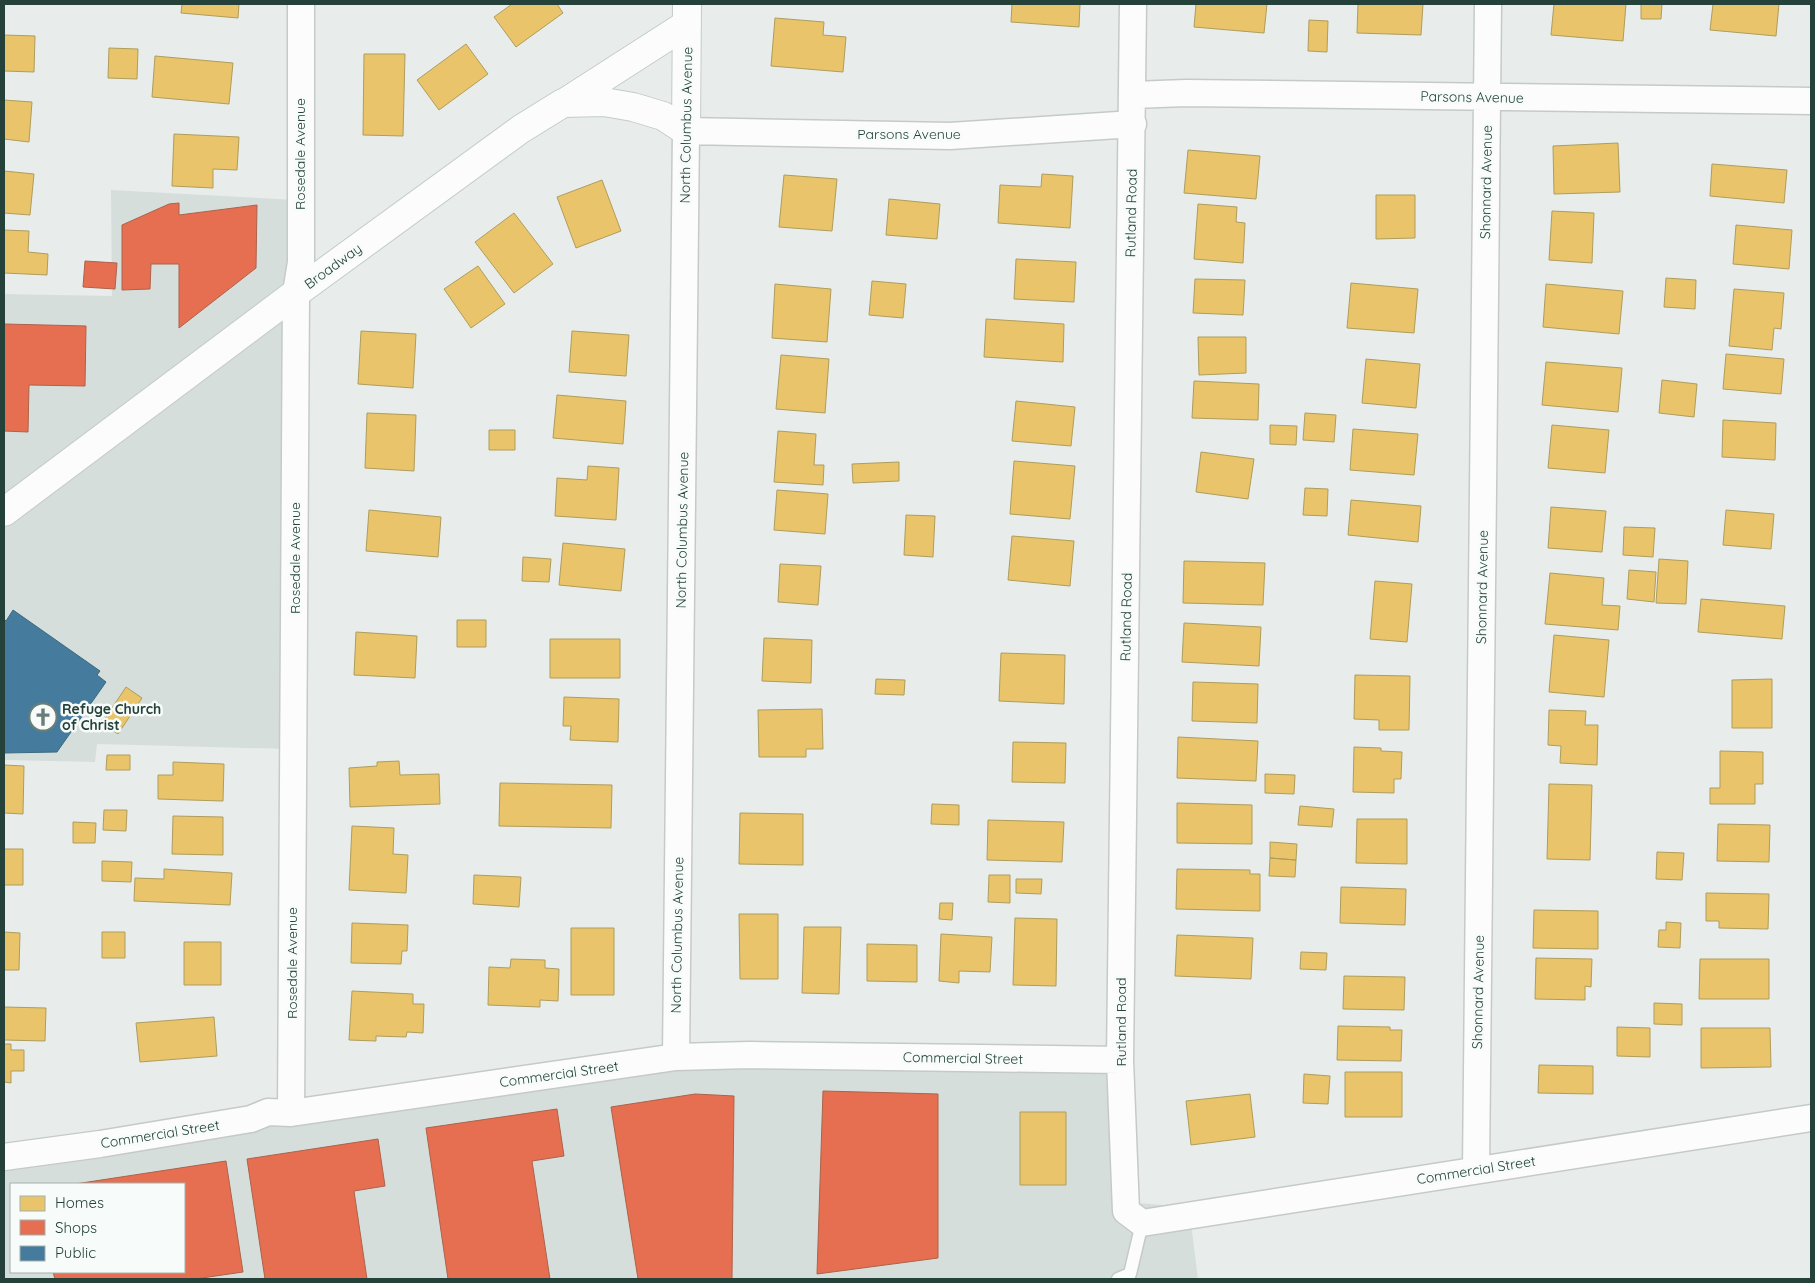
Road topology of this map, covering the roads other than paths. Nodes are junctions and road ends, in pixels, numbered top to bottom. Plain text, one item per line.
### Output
1 (301, 4) edge
2 (1133, 4) edge
3 (1488, 4) edge
4 (687, 14) edge
5 (1133, 95) junction
6 (1487, 97) junction
7 (1811, 101) edge
8 (564, 103) junction
9 (1133, 124) junction
10 (686, 131) junction
11 (296, 293) junction
12 (4, 512) edge
13 (676, 1057) junction
14 (1120, 1060) junction
15 (291, 1113) junction
16 (1811, 1118) edge
17 (4, 1157) edge
18 (1476, 1170) junction
19 (1142, 1223) junction
20 (1118, 1279) edge

1 - 11 street, Rosedale Avenue
2 - 5 street, Rutland Road
3 - 6 street, Shonnard Avenue
4 - 8 street
4 - 10 street, North Columbus Avenue
5 - 6 street, Parsons Avenue
5 - 9 street, Rutland Road
6 - 7 street, Parsons Avenue
6 - 18 street, Shonnard Avenue
8 - 10 street, Broadway
8 - 11 street, Broadway
9 - 10 street, Parsons Avenue
9 - 14 street, Rutland Road
10 - 13 street, North Columbus Avenue
11 - 12 street, Broadway
11 - 15 street, Rosedale Avenue
13 - 14 street, Commercial Street
13 - 15 street, Commercial Street
14 - 19 street, Rutland Road
15 - 17 street, Commercial Street
16 - 18 street, Commercial Street
18 - 19 street, Commercial Street
19 - 20 lane

